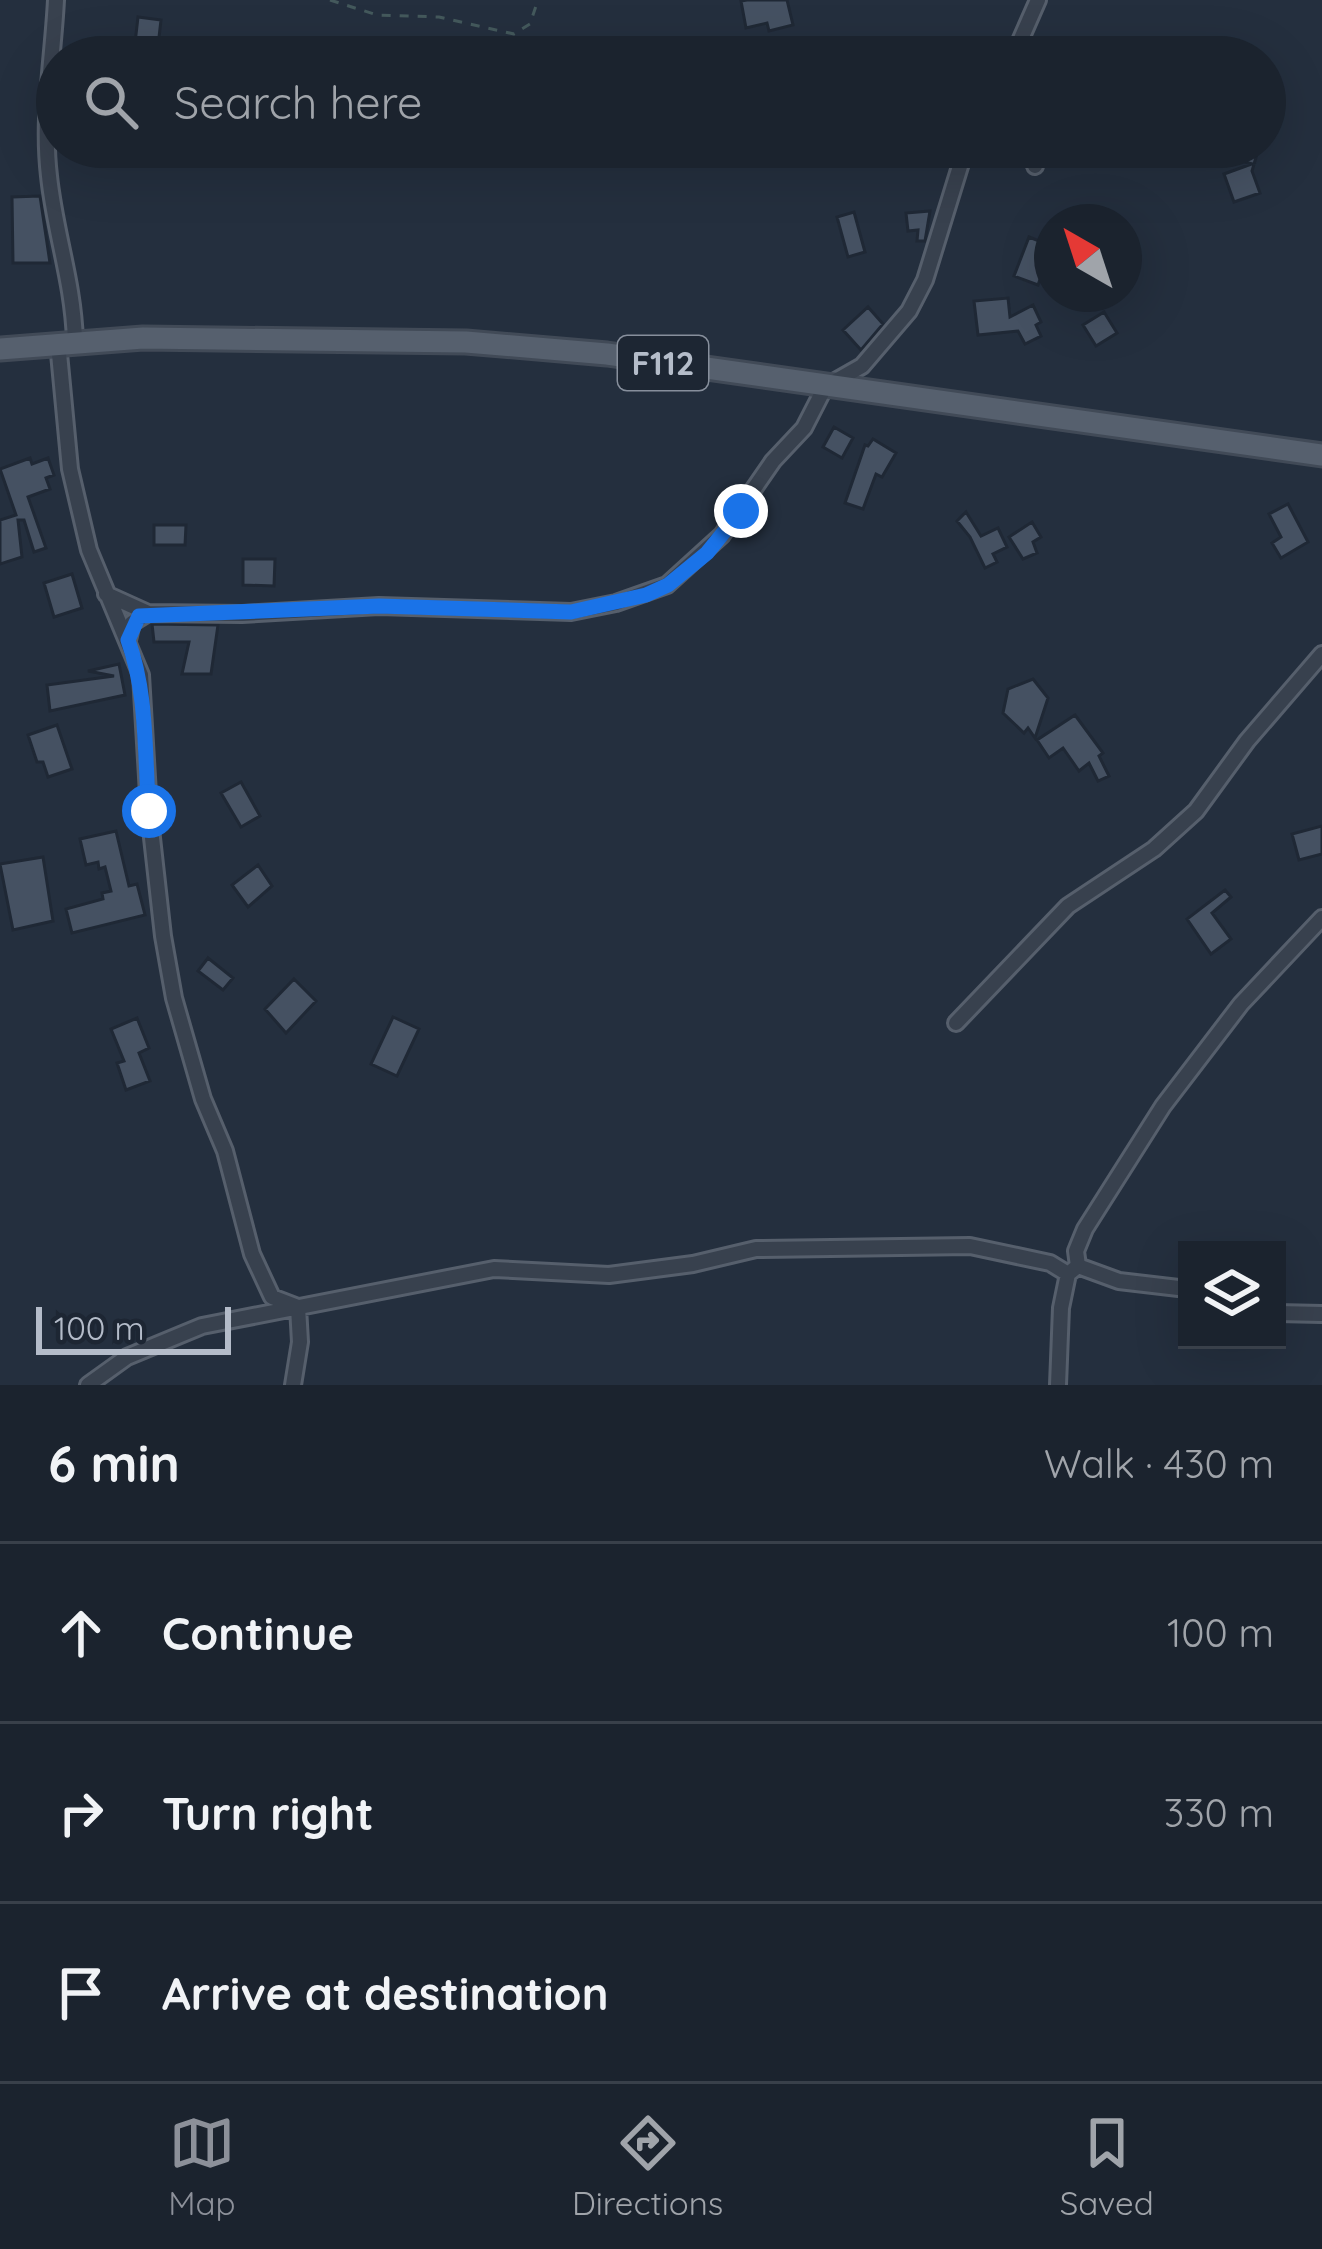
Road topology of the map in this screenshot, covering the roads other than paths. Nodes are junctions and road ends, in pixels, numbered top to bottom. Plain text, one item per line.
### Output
1 (56, 0) edge
2 (1038, 0) edge
3 (53, 36) edge
4 (1022, 36) edge
5 (48, 168) edge
6 (960, 168) edge
7 (66, 342) junction
8 (0, 349) edge
9 (862, 366) junction
10 (825, 387) junction
11 (868, 392) junction
12 (1322, 455) edge
13 (106, 594) junction
14 (148, 613) junction
15 (128, 640) junction
16 (1322, 654) edge
17 (1322, 918) edge
18 (956, 1023) dead end
19 (1073, 1270) junction
20 (1178, 1288) edge
21 (298, 1307) junction
22 (1286, 1313) edge
23 (1322, 1314) edge
24 (88, 1385) edge
25 (293, 1385) edge
26 (1058, 1385) edge

1 - 3 street
2 - 4 street
5 - 7 street
6 - 9 street
7 - 8 main road, F112
7 - 10 main road, F112
7 - 13 street
9 - 10 street
9 - 11 street
10 - 11 main road, F112
10 - 14 street
11 - 12 main road, F112
13 - 14 street
13 - 15 street
14 - 15 street
15 - 21 street
16 - 18 street
17 - 19 street
19 - 20 street
19 - 21 street
19 - 26 street
21 - 24 street
21 - 25 street
22 - 23 street

